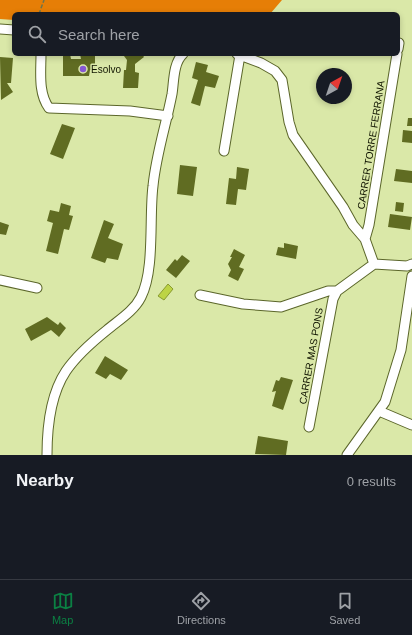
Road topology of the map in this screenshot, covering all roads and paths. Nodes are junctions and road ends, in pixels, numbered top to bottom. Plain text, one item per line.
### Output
1 (44, 0) edge
2 (41, 12) edge
3 (0, 29) edge
4 (12, 30) edge
5 (41, 56) edge
6 (182, 56) edge
7 (239, 56) edge
8 (244, 56) edge
9 (397, 56) edge
10 (168, 116) junction
11 (224, 151) dead end
12 (365, 239) junction
13 (374, 264) junction
14 (412, 264) edge
15 (412, 276) edge
16 (0, 280) edge
17 (37, 288) dead end
18 (337, 291) junction
19 (200, 295) dead end
20 (379, 411) junction
21 (412, 425) edge
22 (309, 427) dead end
23 (47, 455) edge
24 (347, 455) edge

1 - 2 path
3 - 4 street
5 - 10 street
6 - 10 street
7 - 11 street, CARRER TORRE FERRANA
8 - 12 street, CARRER TORRE FERRANA
9 - 12 street, CARRER TORRE FERRANA
10 - 23 street
12 - 13 street, CARRER TORRE FERRANA
13 - 14 street
13 - 18 street, CARRER MAS PONS
15 - 20 street
16 - 17 street
18 - 19 street, CARRER MAS PONS
18 - 22 street, CARRER MAS PONS
20 - 21 street
20 - 24 street

